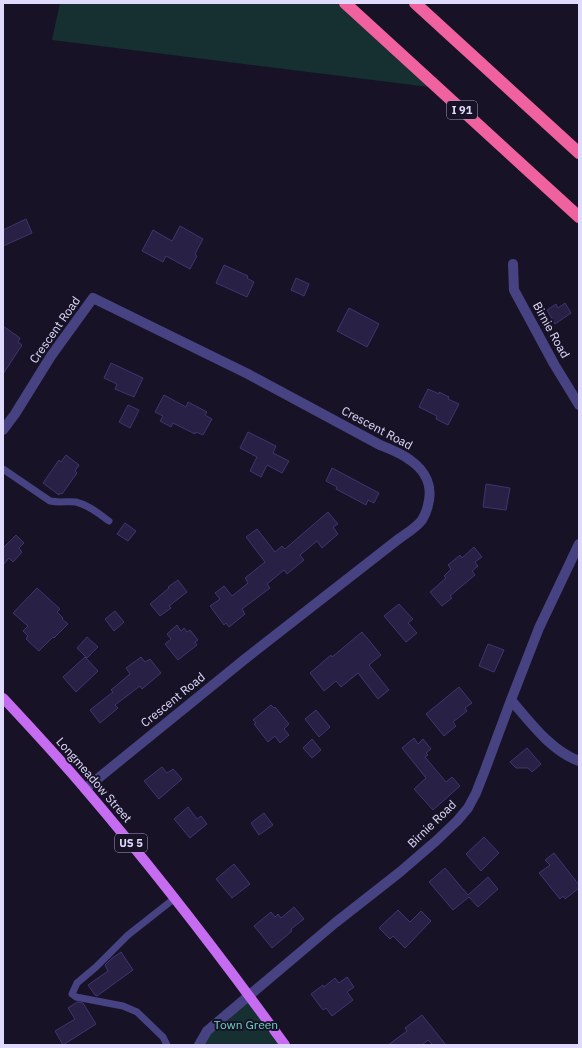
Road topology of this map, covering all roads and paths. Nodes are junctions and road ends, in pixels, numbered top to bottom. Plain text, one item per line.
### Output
1 (345, 3) edge
2 (415, 3) edge
3 (579, 154) edge
4 (579, 217) edge
5 (513, 264) dead end
6 (579, 405) edge
7 (3, 430) edge
8 (3, 469) edge
9 (109, 521) dead end
10 (579, 544) edge
11 (3, 698) edge
12 (511, 700) junction
13 (579, 761) edge
14 (85, 788) junction
15 (175, 898) junction
16 (250, 996) junction
17 (167, 1045) edge
18 (199, 1045) edge
19 (285, 1045) edge

1 - 4 highway, I 91
2 - 3 highway
5 - 6 street, Birnie Road
7 - 14 street, Crescent Road
8 - 9 lane
10 - 12 street, Birnie Road
11 - 14 main road, Longmeadow Street / US 5
12 - 13 street
12 - 16 street, Birnie Road
14 - 15 main road, Longmeadow Street / US 5
15 - 16 main road, Longmeadow Street / US 5
15 - 17 lane
16 - 18 street
16 - 19 main road, Longmeadow Street / US 5

